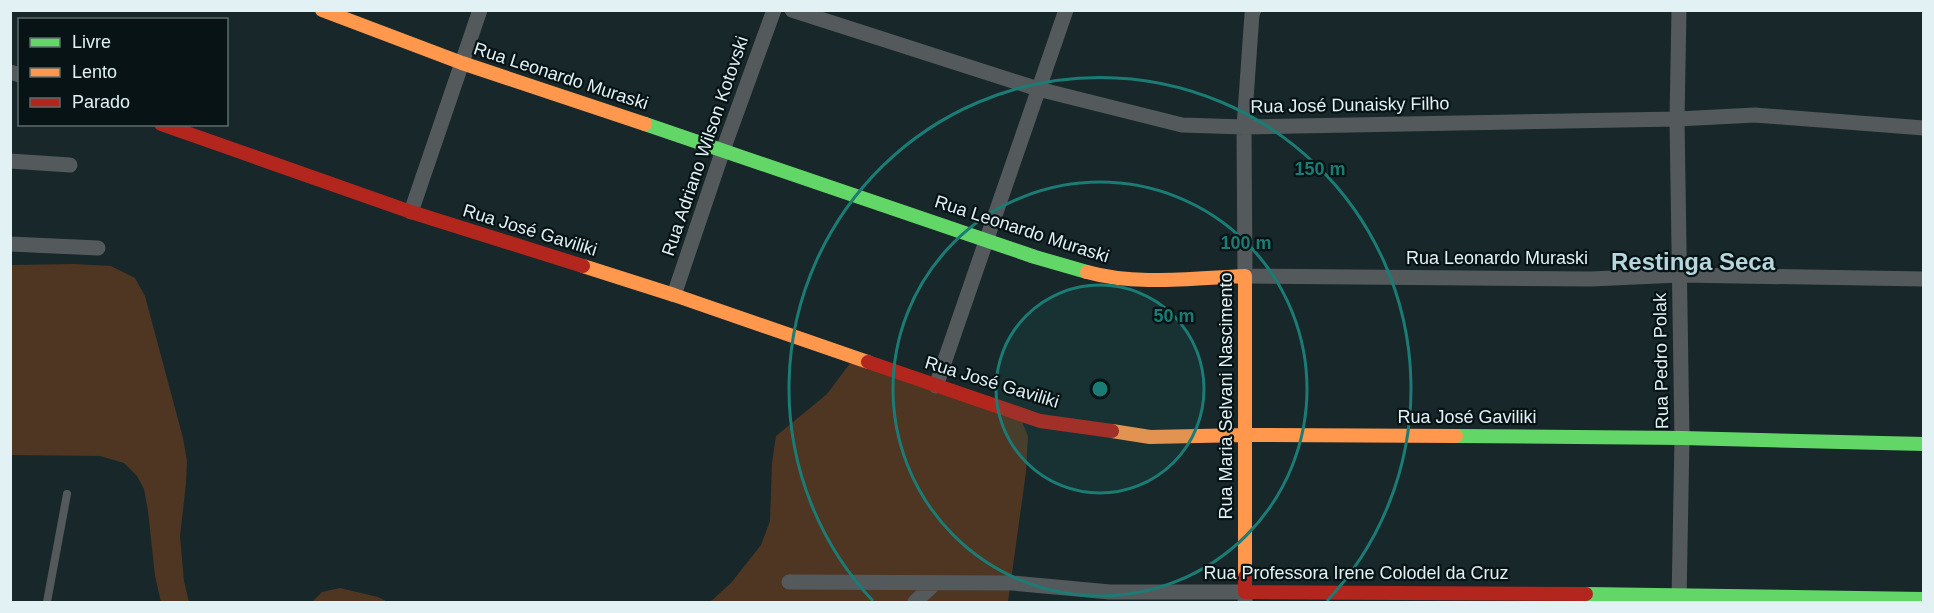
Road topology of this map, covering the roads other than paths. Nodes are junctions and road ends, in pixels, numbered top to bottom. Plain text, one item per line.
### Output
1 (322, 10) edge
2 (480, 10) edge
3 (774, 10) edge
4 (792, 10) edge
5 (1066, 10) edge
6 (1254, 10) edge
7 (1679, 10) edge
8 (462, 63) junction
9 (1038, 88) junction
10 (1677, 119) junction
11 (167, 126) edge
12 (1244, 127) junction
13 (1923, 128) edge
14 (723, 150) junction
15 (10, 161) edge
16 (70, 165) dead end
17 (411, 213) junction
18 (986, 239) junction
19 (10, 244) edge
20 (98, 248) dead end
21 (1680, 275) junction
22 (1245, 276) junction
23 (1923, 279) edge
24 (674, 295) junction
25 (936, 386) junction
26 (1246, 435) junction
27 (1682, 438) junction
28 (1923, 444) edge
29 (67, 494) dead end
30 (789, 582) dead end
31 (935, 583) junction
32 (1245, 597) edge
33 (1679, 599) edge
34 (1923, 599) edge
35 (47, 603) edge
36 (915, 603) edge

1 - 8 street, Rua Leonardo Muraski
2 - 8 street
3 - 14 street, Rua Adriano Wilson Kotovski
4 - 9 street, Rua José Dunaisky Filho
5 - 9 street
6 - 12 street, Rua Maria Selvani Nascimento
7 - 10 street, Rua Pedro Polak
8 - 14 street, Rua Leonardo Muraski
8 - 17 street
9 - 12 street, Rua José Dunaisky Filho
9 - 18 street
10 - 12 street, Rua José Dunaisky Filho
10 - 13 street, Rua José Dunaisky Filho
10 - 21 street, Rua Pedro Polak
11 - 17 street, Rua José Gaviliki
12 - 22 street, Rua Maria Selvani Nascimento
14 - 18 street, Rua Leonardo Muraski
14 - 24 street, Rua Adriano Wilson Kotovski
15 - 16 street
17 - 24 street, Rua José Gaviliki
18 - 22 street, Rua Leonardo Muraski
18 - 25 street
19 - 20 street
21 - 22 street, Rua Leonardo Muraski
21 - 23 street, Rua Leonardo Muraski
21 - 27 street, Rua Pedro Polak
22 - 26 street, Rua Maria Selvani Nascimento
24 - 25 street, Rua José Gaviliki
25 - 26 street, Rua José Gaviliki
26 - 27 street, Rua José Gaviliki
26 - 32 street, Rua Maria Selvani Nascimento
27 - 28 street, Rua José Gaviliki
27 - 33 street, Rua Pedro Polak
29 - 35 lane
30 - 31 street, Rua Professora Irene Colodel da Cruz
31 - 32 street, Rua Professora Irene Colodel da Cruz
31 - 36 street
32 - 33 street, Rua Professora Irene Colodel da Cruz
33 - 34 street, Rua Professora Irene Colodel da Cruz

